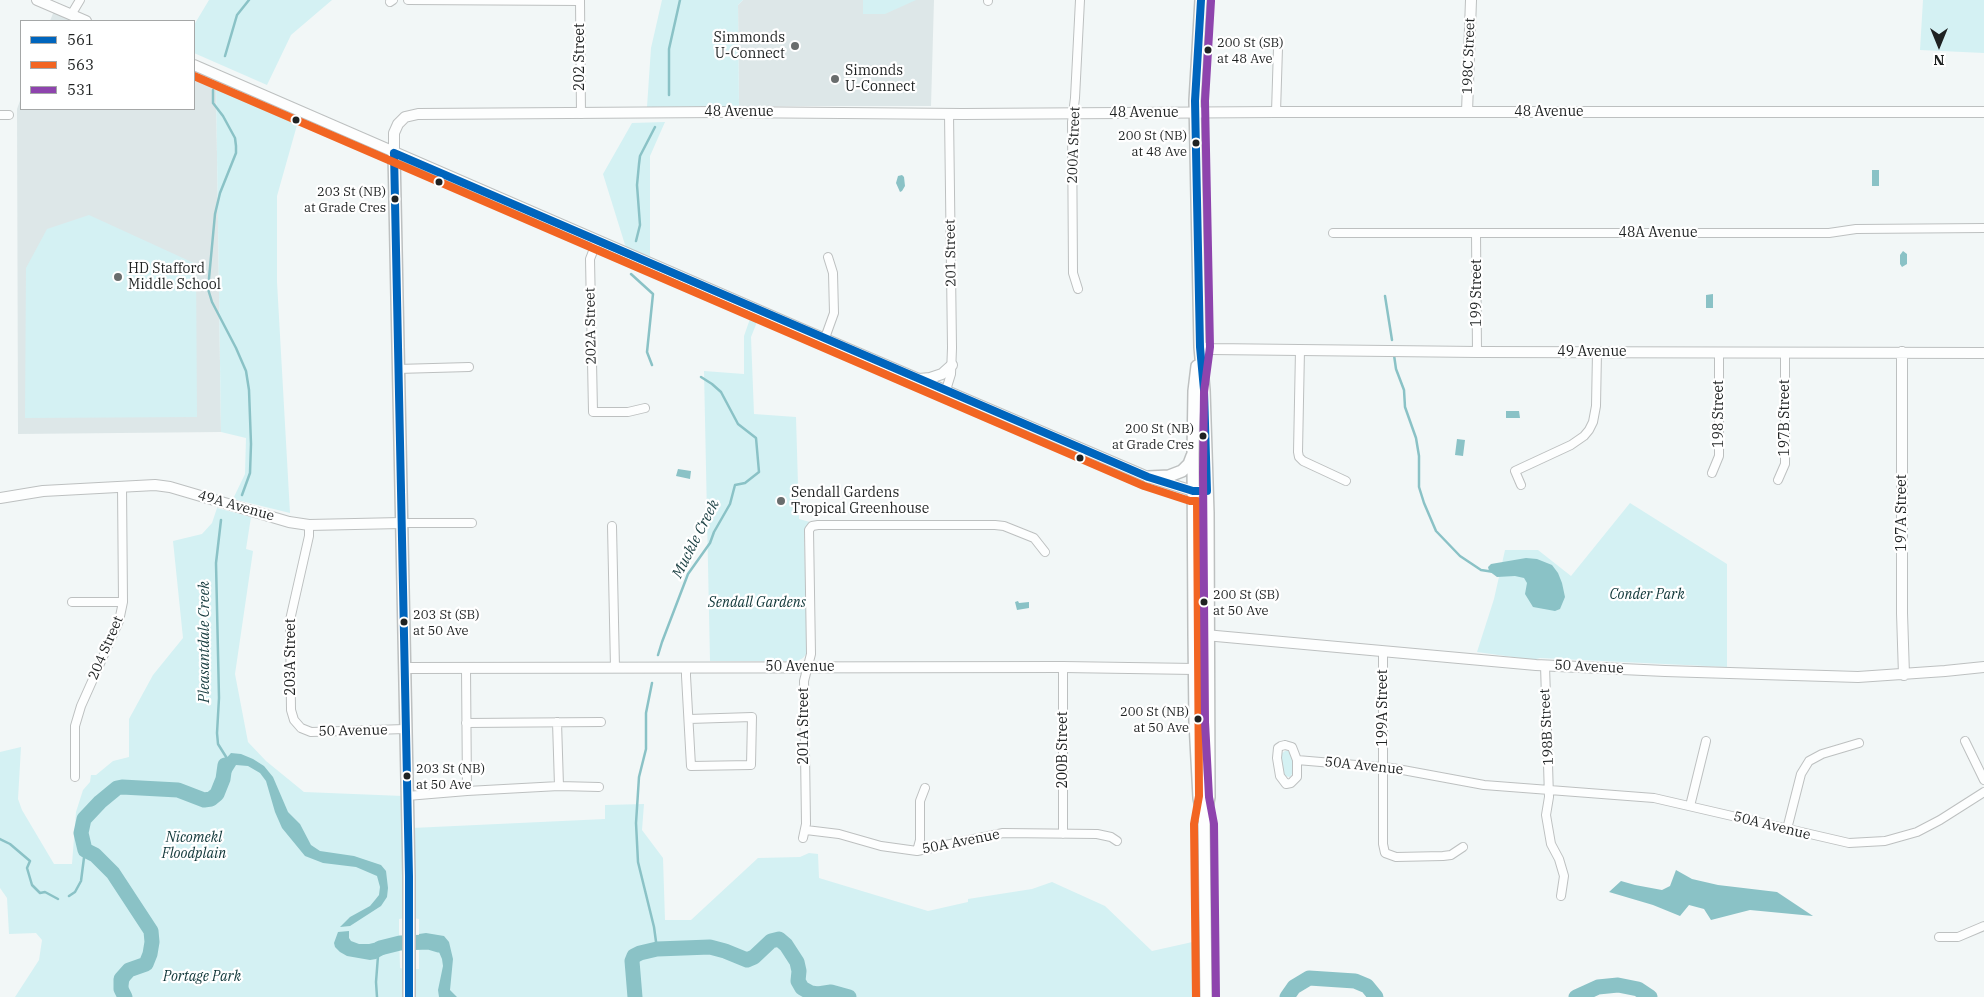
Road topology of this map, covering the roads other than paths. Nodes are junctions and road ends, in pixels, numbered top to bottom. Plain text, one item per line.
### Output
1 (37, 0) edge
2 (80, 0) edge
3 (408, 0) edge
4 (1080, 0) edge
5 (1202, 0) edge
6 (1471, 0) edge
7 (580, 1) edge
8 (71, 15) junction
9 (84, 20) edge
10 (1278, 48) dead end
11 (195, 65) edge
12 (1196, 112) junction
13 (1276, 112) junction
14 (1467, 112) junction
15 (1984, 112) edge
16 (1073, 113) junction
17 (581, 114) junction
18 (949, 114) junction
19 (0, 115) edge
20 (9, 115) dead end
21 (394, 153) junction
22 (1984, 228) edge
23 (1333, 232) dead end
24 (1476, 233) junction
25 (597, 241) junction
26 (828, 257) dead end
27 (1078, 289) dead end
28 (825, 338) junction
29 (1200, 347) junction
30 (1300, 350) junction
31 (1477, 352) junction
32 (1596, 352) junction
33 (1719, 352) junction
34 (1902, 352) junction
35 (1785, 353) junction
36 (1984, 353) edge
37 (952, 365) junction
38 (469, 367) dead end
39 (398, 369) junction
40 (918, 379) junction
41 (946, 390) junction
42 (645, 408) dead end
43 (1193, 455) junction
44 (1712, 473) dead end
45 (1148, 477) junction
46 (1778, 480) dead end
47 (1346, 481) dead end
48 (1521, 485) dead end
49 (122, 486) junction
50 (1193, 491) junction
51 (1207, 491) junction
52 (0, 498) edge
53 (401, 523) junction
54 (472, 523) dead end
55 (309, 524) junction
56 (612, 526) dead end
57 (1045, 552) dead end
58 (72, 602) dead end
59 (123, 602) junction
60 (1194, 634) junction
61 (1209, 636) junction
62 (1383, 651) junction
63 (1545, 665) junction
64 (686, 667) junction
65 (808, 667) junction
66 (1063, 667) junction
67 (1984, 667) edge
68 (404, 668) junction
69 (466, 668) junction
70 (615, 668) junction
71 (1195, 669) junction
72 (1904, 674) junction
73 (689, 719) junction
74 (558, 722) junction
75 (601, 722) dead end
76 (466, 723) junction
77 (301, 728) joint
78 (405, 729) junction
79 (1209, 738) junction
80 (1706, 741) dead end
81 (1965, 741) dead end
82 (1859, 743) dead end
83 (1298, 760) junction
84 (1383, 767) junction
85 (75, 777) dead end
86 (1984, 780) edge
87 (559, 786) junction
88 (599, 787) dead end
89 (925, 788) dead end
90 (1549, 790) junction
91 (466, 791) junction
92 (1984, 792) edge
93 (407, 796) junction
94 (1690, 806) junction
95 (1204, 824) junction
96 (1787, 829) junction
97 (806, 830) junction
98 (1063, 834) junction
99 (804, 838) dead end
100 (1117, 841) dead end
101 (1463, 847) dead end
102 (917, 851) junction
103 (1561, 896) dead end
104 (1984, 926) edge
105 (1939, 937) dead end
106 (409, 997) edge
107 (1206, 997) edge

1 - 8 street
2 - 8 street
3 - 7 street
4 - 16 street, 200A Street
5 - 12 main road
6 - 14 street, 198C Street
7 - 17 street, 202 Street
8 - 9 street
10 - 13 street
11 - 21 street
12 - 13 street, 48 Avenue
12 - 16 street, 48 Avenue
12 - 29 main road
13 - 14 street, 48 Avenue
14 - 15 street, 48 Avenue
16 - 18 street, 48 Avenue
16 - 27 street, 200A Street
17 - 18 street, 48 Avenue
17 - 21 street, 48 Avenue
18 - 37 street, 201 Street
19 - 20 street
21 - 25 street
21 - 39 main road
22 - 24 street, 48A Avenue
23 - 24 street, 48A Avenue
24 - 31 street, 199 Street
25 - 28 street
25 - 42 street, 202A Street
26 - 28 street
28 - 40 street
29 - 30 street, 49 Avenue
29 - 43 main road
29 - 51 main road
30 - 31 street, 49 Avenue
30 - 47 street
31 - 32 street, 49 Avenue
32 - 33 street, 49 Avenue
32 - 48 street
33 - 35 street, 49 Avenue
33 - 44 street, 198 Street
34 - 35 street, 49 Avenue
34 - 36 street, 49 Avenue
34 - 72 street, 197A Street
35 - 46 street, 197B Street
37 - 40 street
37 - 41 street, 201 Street
38 - 39 street
39 - 53 main road
40 - 41 street
41 - 45 street
43 - 45 main road
43 - 50 main road
45 - 50 street
49 - 52 street, 49A Avenue
49 - 55 street, 49A Avenue
49 - 59 street, 204 Street
50 - 51 street
50 - 60 main road
51 - 61 main road
53 - 54 street, 49A Avenue
53 - 55 street, 49A Avenue
53 - 68 main road
55 - 77 street, 203A Street
56 - 70 street
57 - 65 street, 201A Street
58 - 59 street
59 - 85 street, 204 Street
60 - 61 street, 50 Avenue
60 - 71 main road
61 - 62 street, 50 Avenue
61 - 79 main road
62 - 63 street, 50 Avenue
62 - 84 street, 199A Street
63 - 72 street, 50 Avenue
63 - 90 street, 198B Street
64 - 65 street, 50 Avenue
64 - 70 street, 50 Avenue
64 - 73 street
65 - 66 street, 50 Avenue
65 - 97 street, 201A Street
66 - 71 street, 50 Avenue
66 - 98 street, 200B Street
67 - 72 street, 50 Avenue
68 - 69 street, 50 Avenue
68 - 78 main road
69 - 70 street, 50 Avenue
69 - 76 street
71 - 79 main road
71 - 95 main road
73 - 73 street
74 - 75 street
74 - 76 street
74 - 87 street
76 - 91 street
77 - 78 street, 50 Avenue
78 - 93 main road
79 - 95 main road
80 - 94 street
81 - 86 street
82 - 96 street
83 - 83 street
83 - 84 street, 50A Avenue
84 - 90 street, 50A Avenue
84 - 101 street, 199A Street
87 - 88 street
87 - 91 street
89 - 102 street
90 - 94 street, 50A Avenue
90 - 103 street
91 - 93 street
92 - 96 street, 50A Avenue
93 - 106 main road
94 - 96 street, 50A Avenue
95 - 107 main road
97 - 99 street, 201A Street
97 - 102 street, 50A Avenue
98 - 100 street, 50A Avenue
98 - 102 street, 50A Avenue
104 - 105 street

